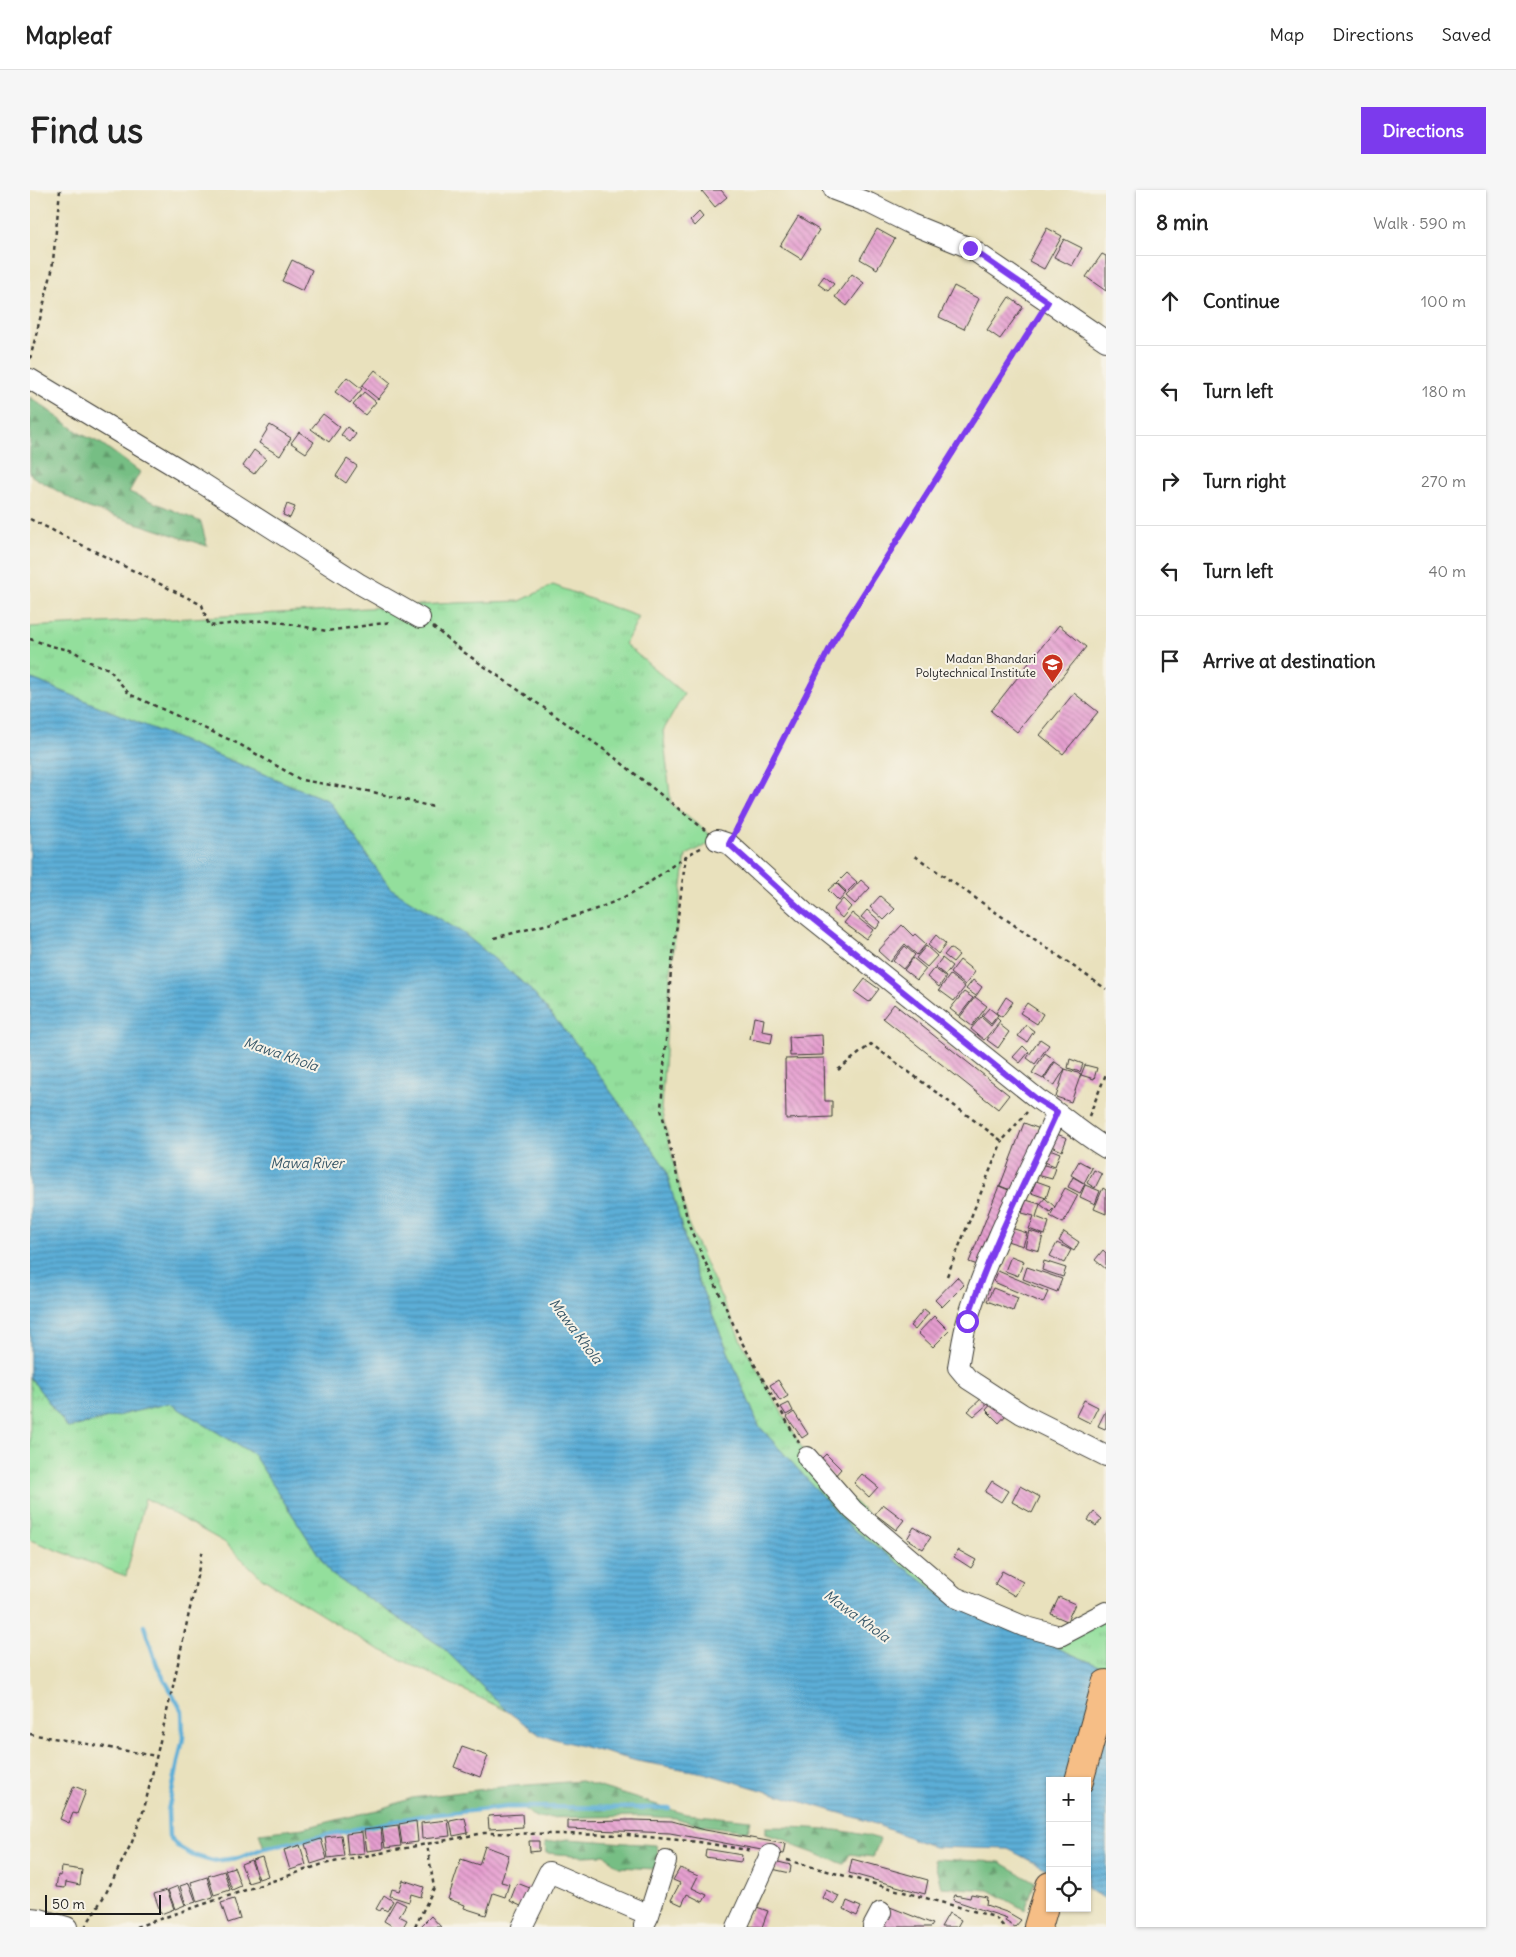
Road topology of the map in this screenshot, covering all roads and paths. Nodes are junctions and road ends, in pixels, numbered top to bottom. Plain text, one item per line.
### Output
1 (60, 190) edge
2 (834, 190) edge
3 (1048, 302) junction
4 (1106, 341) edge
5 (30, 359) edge
6 (30, 378) edge
7 (30, 520) edge
8 (420, 618) junction
9 (30, 639) edge
10 (433, 807) dead end
11 (723, 842) junction
12 (686, 855) junction
13 (915, 856) dead end
14 (494, 938) dead end
15 (1106, 989) edge
16 (838, 1070) dead end
17 (1106, 1074) edge
18 (1038, 1100) junction
19 (1057, 1112) junction
20 (1083, 1134) junction
21 (1002, 1141) junction
22 (1106, 1148) edge
23 (947, 1276) dead end
24 (1106, 1456) edge
25 (807, 1457) joint
26 (203, 1549) dead end
27 (1106, 1612) edge
28 (1106, 1684) edge
29 (30, 1734) edge
30 (156, 1756) junction
31 (1080, 1777) edge
32 (427, 1844) dead end
33 (770, 1855) dead end
34 (666, 1861) dead end
35 (1046, 1900) edge
36 (30, 1918) edge
37 (646, 1921) edge
38 (67, 1927) edge
39 (85, 1927) edge
40 (415, 1927) edge
41 (522, 1927) edge
42 (737, 1927) edge
43 (1038, 1927) edge

1 - 5 path
2 - 3 street
3 - 4 street
3 - 11 path
6 - 8 street
7 - 8 path
8 - 11 path
9 - 10 path
11 - 12 path
11 - 18 street
12 - 14 path
12 - 25 path
13 - 15 path
16 - 21 path
17 - 20 path
18 - 19 street
18 - 21 path
19 - 20 street
19 - 24 street
20 - 22 street
21 - 23 path
25 - 27 street
26 - 30 path
28 - 31 highway
29 - 30 path
30 - 39 path
32 - 40 path
33 - 42 street
34 - 37 street
35 - 43 highway
36 - 38 street
37 - 41 street

